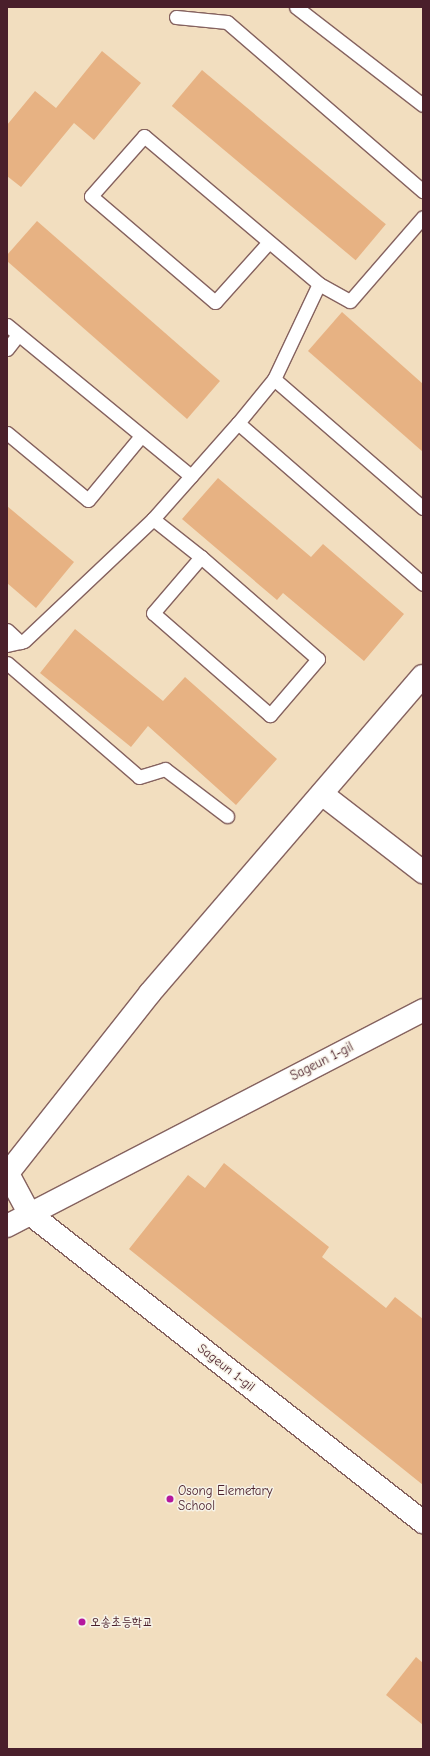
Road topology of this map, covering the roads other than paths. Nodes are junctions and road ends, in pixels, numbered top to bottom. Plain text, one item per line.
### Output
1 (296, 7) edge
2 (176, 17) dead end
3 (423, 105) edge
4 (423, 191) edge
5 (423, 217) edge
6 (268, 243) junction
7 (318, 284) junction
8 (7, 325) edge
9 (18, 335) junction
10 (7, 349) edge
11 (274, 378) junction
12 (238, 423) junction
13 (7, 433) edge
14 (141, 436) junction
15 (191, 476) junction
16 (423, 508) edge
17 (153, 518) junction
18 (201, 557) junction
19 (423, 584) edge
20 (7, 630) edge
21 (20, 642) junction
22 (7, 645) edge
23 (7, 663) edge
24 (423, 676) edge
25 (322, 794) junction
26 (227, 816) dead end
27 (423, 872) edge
28 (423, 1010) edge
29 (7, 1173) edge
30 (29, 1214) junction
31 (7, 1226) edge
32 (423, 1522) edge

1 - 3 lane
2 - 4 lane
5 - 7 lane
6 - 6 lane
6 - 7 lane
7 - 11 lane
8 - 9 lane
9 - 10 lane
9 - 14 lane
11 - 12 lane
11 - 16 lane
12 - 15 lane
12 - 19 lane
13 - 14 lane
14 - 15 lane
15 - 17 lane
17 - 18 lane
17 - 21 lane
18 - 18 lane
20 - 21 lane
21 - 22 lane
23 - 26 lane
24 - 25 street
25 - 27 street
25 - 29 street
28 - 30 street, Sageun 1-gil
29 - 30 street, Sageun 1-gil
30 - 31 street, Sageun 1-gil
30 - 32 street, Sageun 1-gil

